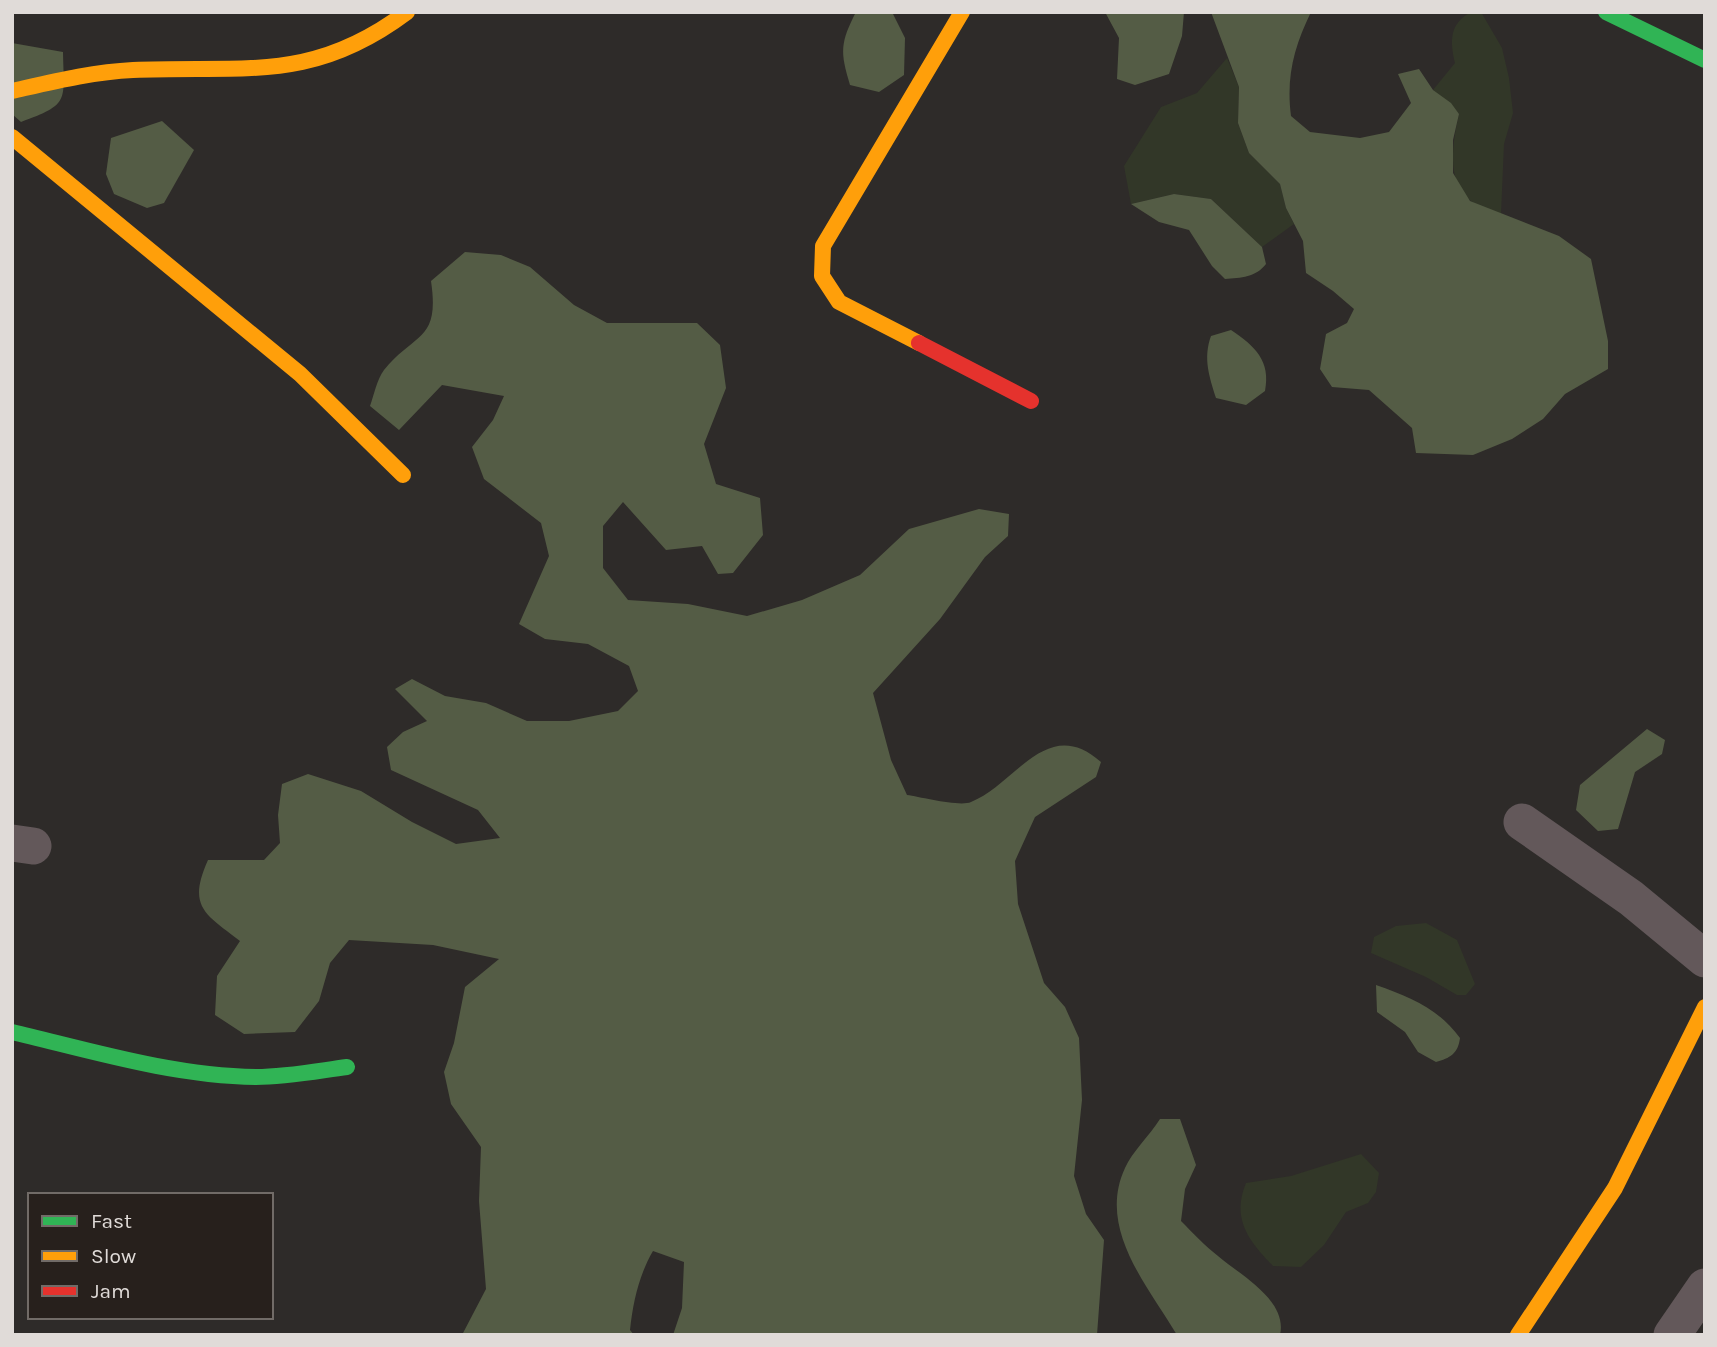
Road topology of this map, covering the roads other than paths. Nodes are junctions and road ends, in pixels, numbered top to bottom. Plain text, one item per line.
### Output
1 (407, 12) edge
2 (962, 12) edge
3 (1623, 17) edge
4 (1705, 60) edge
5 (12, 91) edge
6 (12, 137) edge
7 (1031, 401) dead end
8 (403, 475) dead end
9 (1522, 822) dead end
10 (1705, 960) edge
11 (1705, 1007) edge
12 (12, 1032) edge
13 (347, 1067) dead end
14 (1705, 1287) edge
15 (1518, 1335) edge
16 (1672, 1335) edge

1 - 5 street
2 - 7 street
3 - 4 street
6 - 8 street
9 - 10 street
11 - 15 street
12 - 13 street
14 - 16 street

